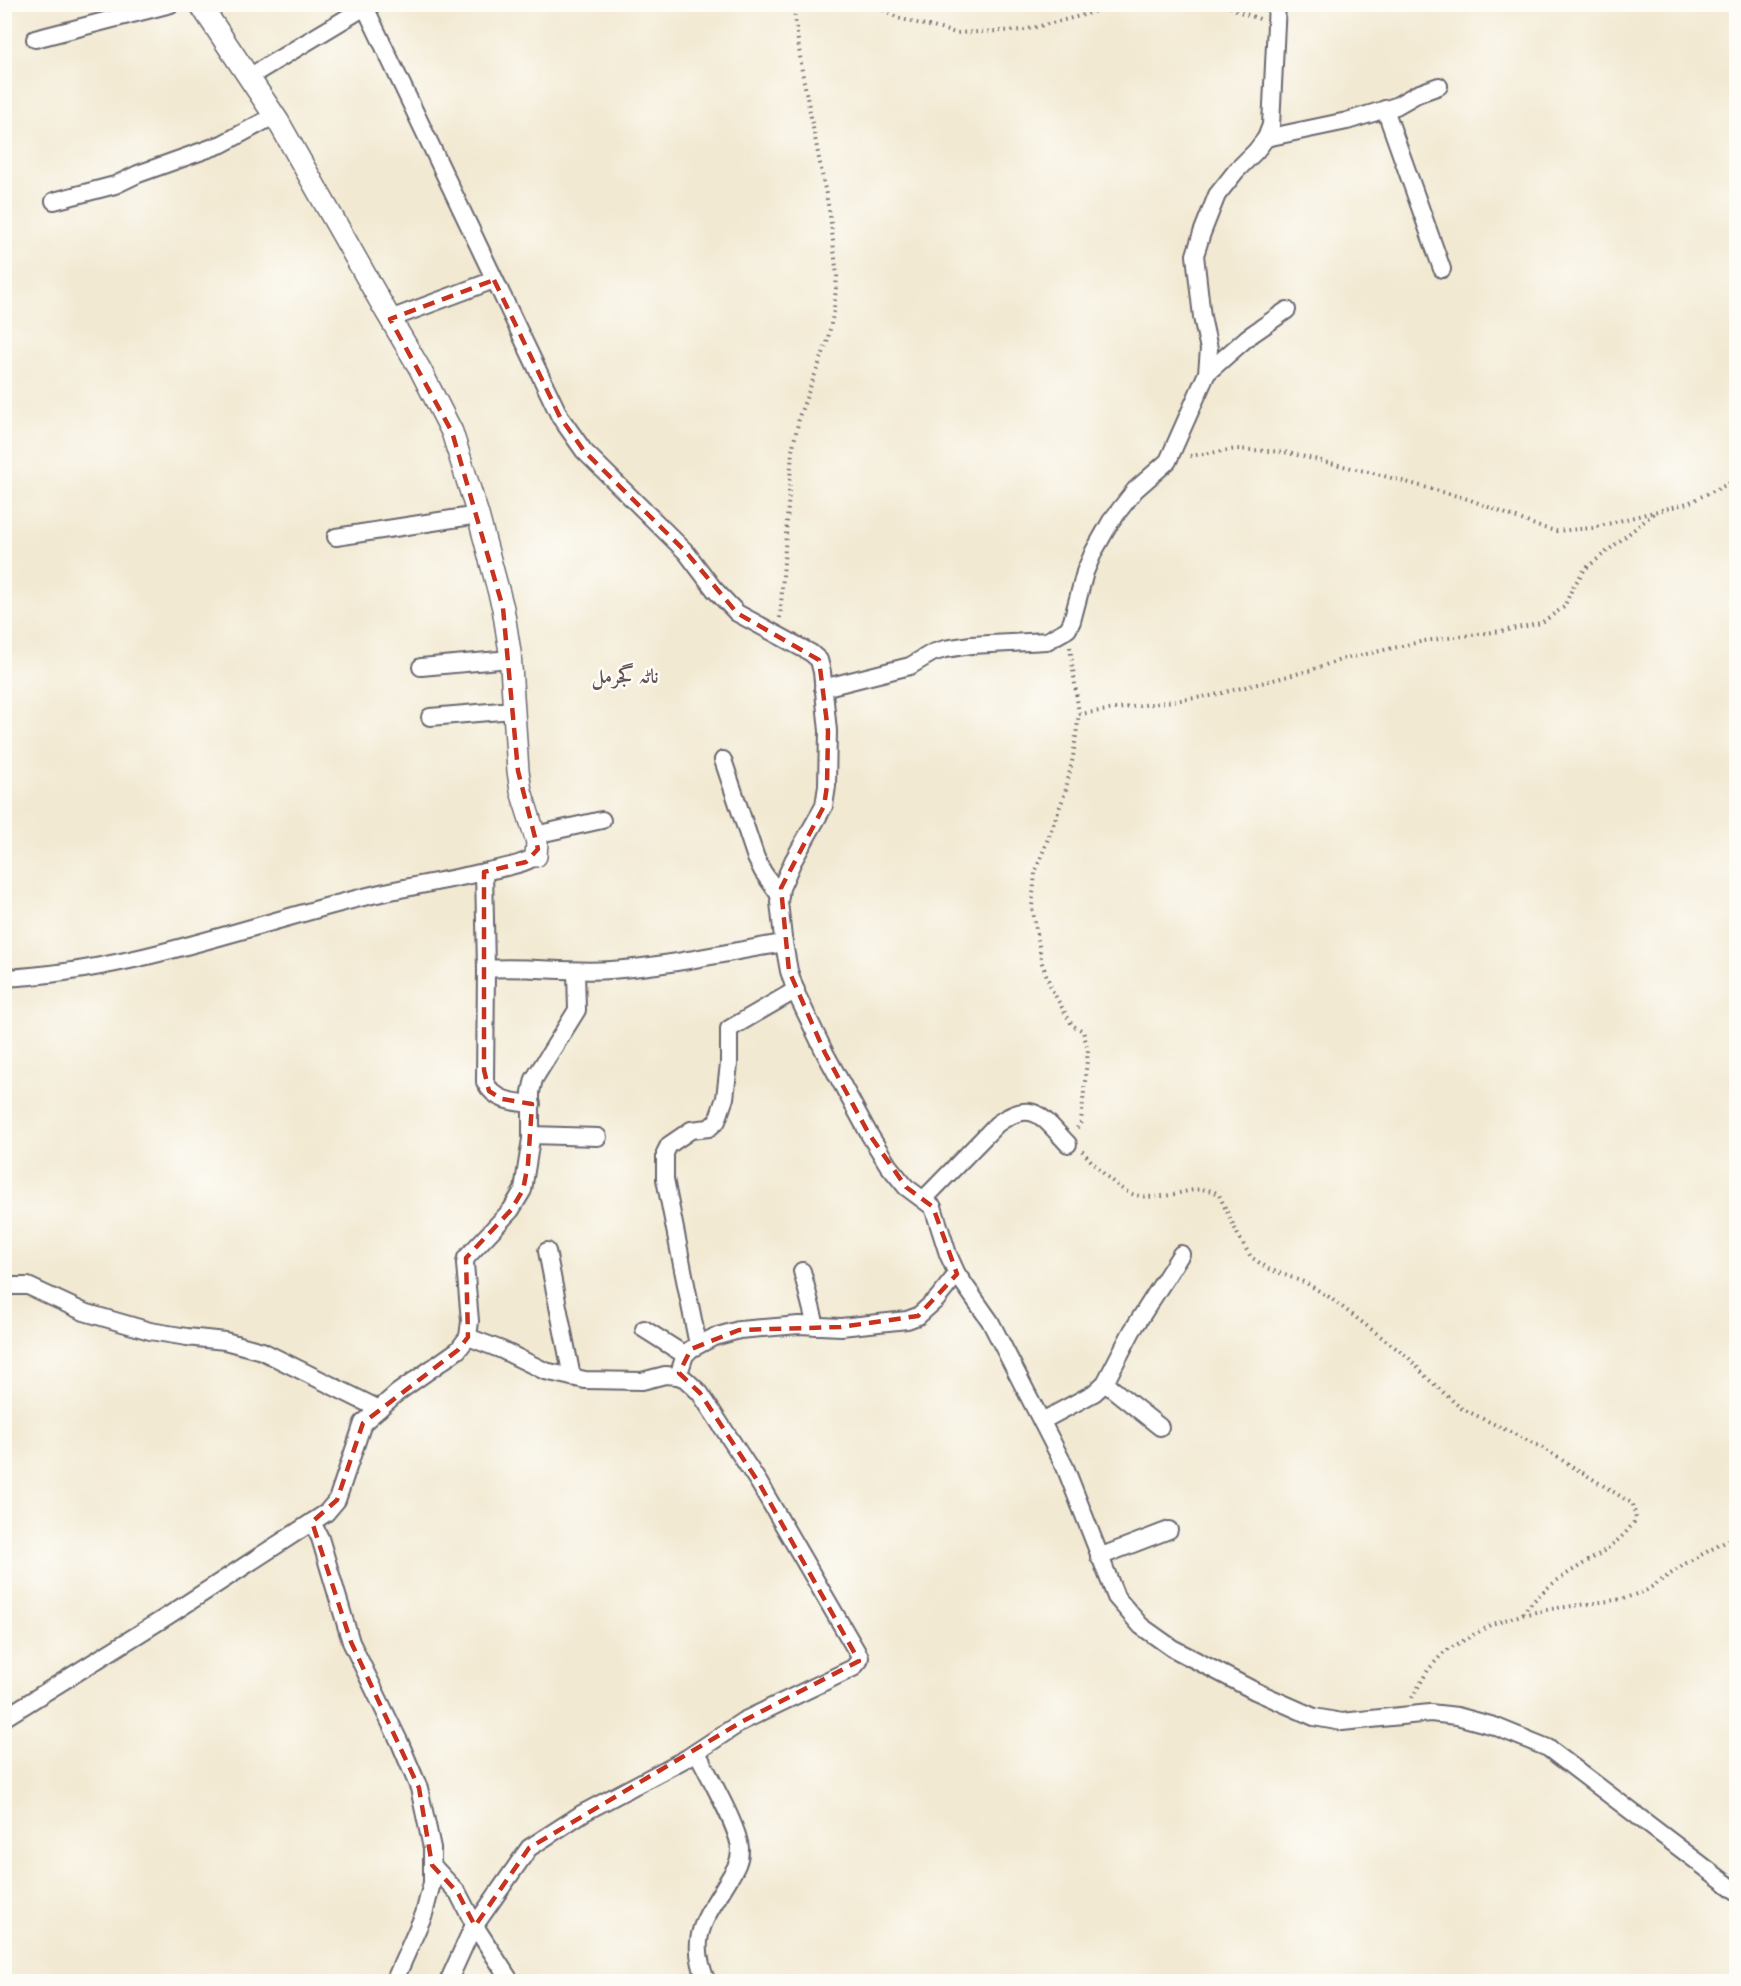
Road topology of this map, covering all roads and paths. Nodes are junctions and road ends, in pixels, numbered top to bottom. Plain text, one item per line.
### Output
1 (171, 4) edge
2 (200, 4) edge
3 (793, 4) edge
4 (873, 4) edge
5 (1117, 4) edge
6 (1225, 4) edge
7 (367, 6) edge
8 (1277, 13) edge
9 (36, 39) dead end
10 (249, 77) junction
11 (1439, 86) dead end
12 (1385, 109) junction
13 (274, 116) junction
14 (1266, 138) junction
15 (54, 201) dead end
16 (1442, 269) dead end
17 (494, 280) junction
18 (1287, 310) dead end
19 (390, 319) junction
20 (1207, 373) junction
21 (1168, 461) junction
22 (1737, 480) edge
23 (1657, 511) junction
24 (478, 514) junction
25 (336, 537) dead end
26 (1068, 628) junction
27 (780, 636) junction
28 (510, 658) junction
29 (421, 667) dead end
30 (823, 688) junction
31 (513, 710) junction
32 (1078, 714) junction
33 (430, 717) dead end
34 (723, 760) dead end
35 (602, 820) dead end
36 (535, 835) junction
37 (536, 856) joint
38 (484, 872) junction
39 (780, 896) junction
40 (784, 943) junction
41 (486, 969) junction
42 (576, 971) junction
43 (4, 978) edge
44 (796, 990) junction
45 (532, 1104) junction
46 (531, 1135) junction
47 (598, 1137) dead end
48 (1068, 1143) junction
49 (924, 1199) junction
50 (547, 1251) dead end
51 (1181, 1254) dead end
52 (802, 1271) dead end
53 (957, 1274) junction
54 (4, 1286) edge
55 (816, 1326) junction
56 (644, 1329) dead end
57 (468, 1337) junction
58 (692, 1350) junction
59 (678, 1376) junction
60 (572, 1377) junction
61 (1105, 1383) junction
62 (379, 1409) junction
63 (1042, 1421) junction
64 (1160, 1427) dead end
65 (312, 1522) junction
66 (1169, 1530) dead end
67 (1737, 1536) edge
68 (1099, 1557) junction
69 (1521, 1615) junction
70 (1405, 1716) junction
71 (4, 1718) edge
72 (697, 1752) junction
73 (432, 1865) junction
74 (1737, 1891) edge
75 (475, 1926) junction
76 (394, 1982) edge
77 (448, 1982) edge
78 (511, 1982) edge
79 (707, 1982) edge

1 - 9 street
2 - 10 street
3 - 27 path
4 - 5 path
6 - 8 path
7 - 10 street
7 - 17 street
8 - 14 street
10 - 13 street
11 - 12 street
12 - 14 street
12 - 16 street
13 - 15 street
13 - 19 street
14 - 20 street
17 - 19 street
17 - 27 street
18 - 20 street
19 - 24 street
20 - 21 street
21 - 23 path
21 - 26 street
22 - 23 path
23 - 32 path
24 - 25 street
24 - 28 street
26 - 30 street
26 - 32 path
27 - 30 street
28 - 29 street
28 - 31 street
30 - 39 street
31 - 33 street
31 - 36 street
32 - 48 path
34 - 39 street
35 - 36 street
36 - 37 street
37 - 38 street
38 - 41 street
38 - 43 street
39 - 40 street
40 - 42 street
40 - 44 street
41 - 42 street
41 - 45 street
42 - 45 street
44 - 49 street
44 - 58 street
45 - 46 street
46 - 47 street
46 - 57 street
48 - 49 street
48 - 69 path
49 - 53 street
50 - 60 street
51 - 61 street
52 - 55 street
53 - 55 street
53 - 63 street
54 - 62 street
55 - 58 street
56 - 58 street
57 - 60 street
57 - 62 street
58 - 59 street
59 - 60 street
59 - 72 street
61 - 63 street
61 - 64 street
62 - 65 street
63 - 68 street
65 - 71 street
65 - 73 street
66 - 68 street
67 - 69 path
68 - 70 street
69 - 70 path
70 - 74 street
72 - 75 street
72 - 79 street
73 - 75 street
73 - 76 street
75 - 77 street
75 - 78 street

